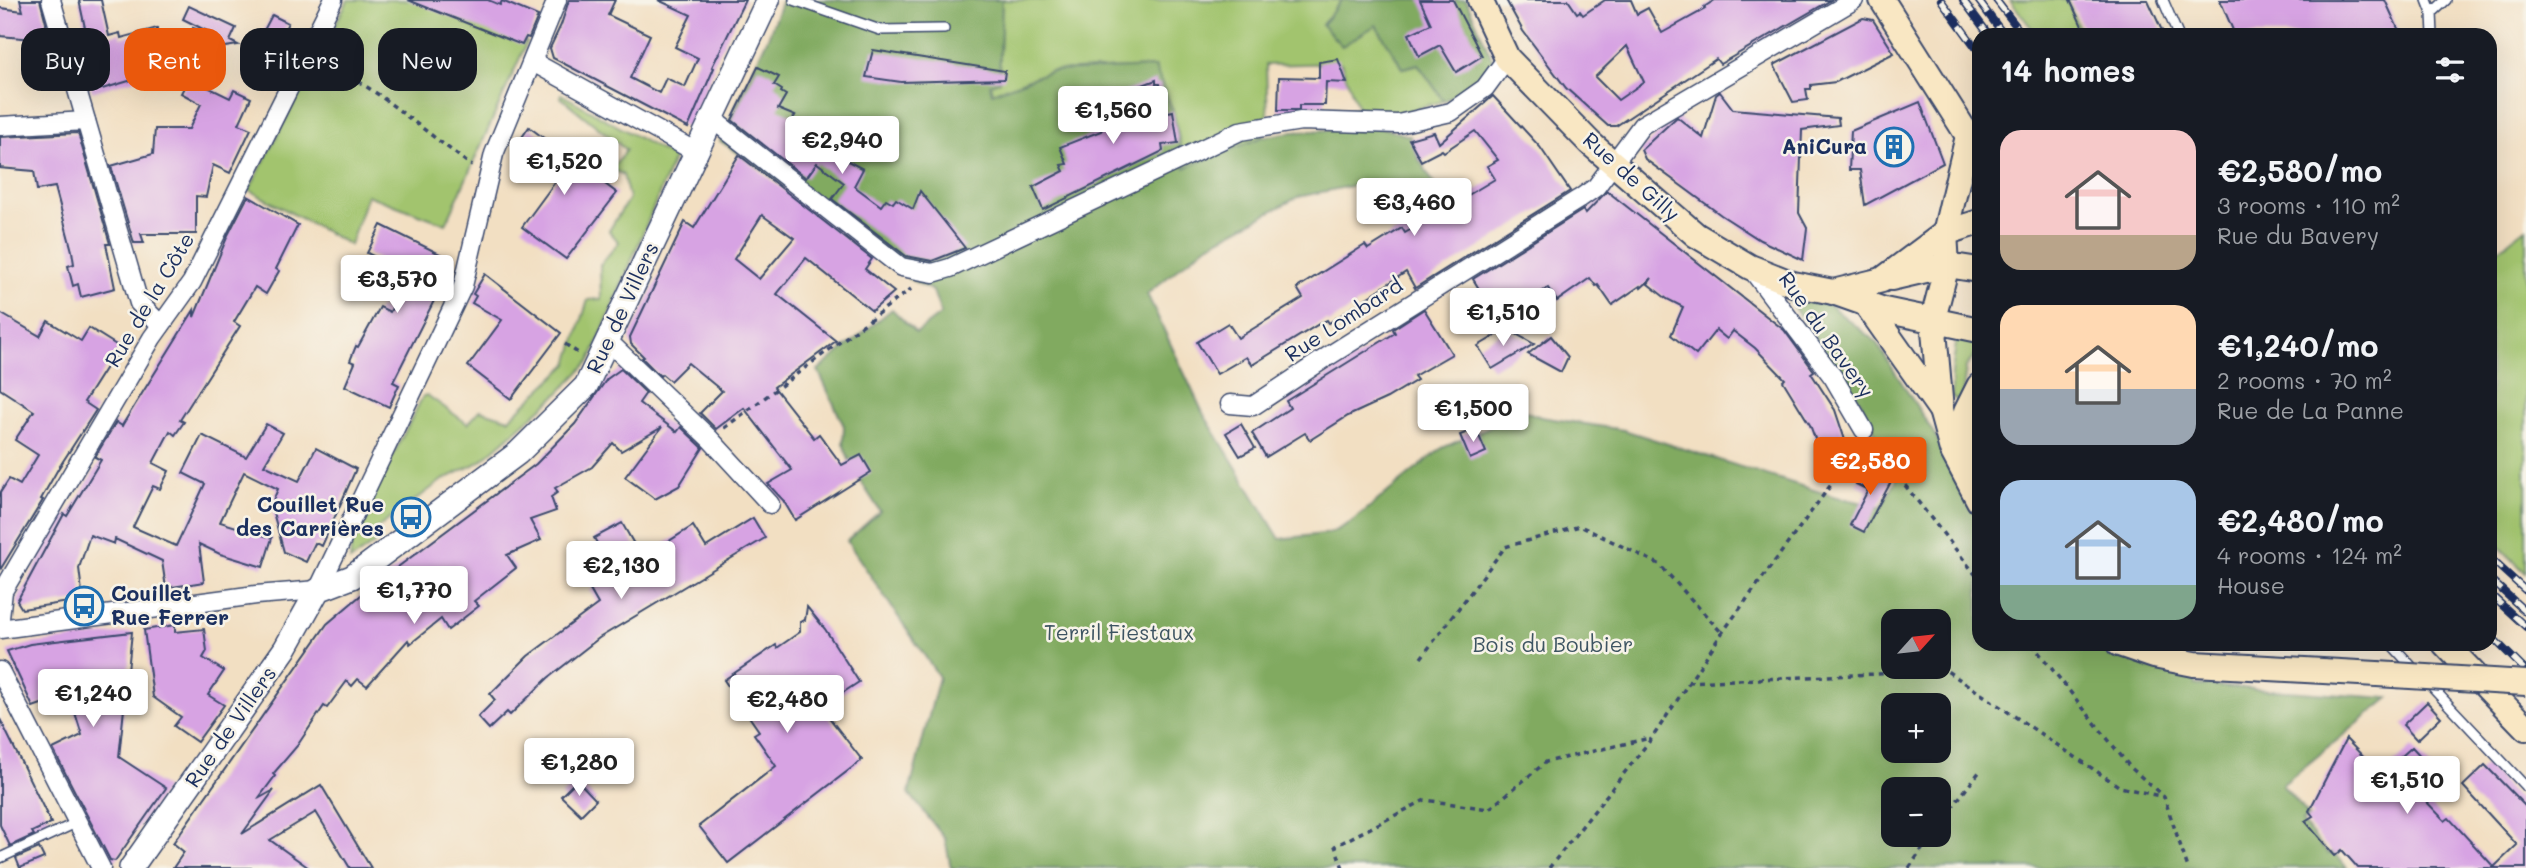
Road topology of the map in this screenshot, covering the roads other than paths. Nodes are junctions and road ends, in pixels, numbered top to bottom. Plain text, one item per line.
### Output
1 (51, 0) edge
2 (333, 0) edge
3 (557, 0) edge
4 (768, 0) edge
5 (793, 0) edge
6 (1480, 0) edge
7 (1854, 0) edge
8 (1882, 0) edge
9 (2163, 0) edge
10 (2427, 0) edge
11 (2445, 0) edge
12 (2431, 13) junction
13 (2175, 28) edge
14 (2432, 28) edge
15 (944, 29) dead end
16 (1507, 58) junction
17 (533, 62) junction
18 (711, 118) junction
19 (86, 121) junction
20 (0, 125) edge
21 (1972, 141) edge
22 (1972, 150) edge
23 (696, 152) junction
24 (1613, 162) junction
25 (1972, 224) edge
26 (1945, 233) junction
27 (1947, 265) junction
28 (1750, 267) junction
29 (1972, 269) edge
30 (1882, 280) junction
31 (1833, 292) junction
32 (1866, 304) junction
33 (1933, 319) junction
34 (161, 325) junction
35 (1972, 328) edge
36 (608, 341) junction
37 (1972, 399) edge
38 (1230, 404) dead end
39 (1941, 410) junction
40 (1861, 438) road end
41 (1972, 464) edge
42 (1972, 488) edge
43 (770, 504) dead end
44 (318, 590) junction
45 (0, 618) edge
46 (0, 629) edge
47 (2139, 651) edge
48 (2398, 651) edge
49 (2452, 651) edge
50 (0, 671) edge
51 (2526, 683) edge
52 (2526, 728) edge
53 (2526, 787) edge
54 (78, 822) junction
55 (0, 858) edge
56 (101, 868) edge
57 (131, 868) edge

1 - 19 street
2 - 34 street, Rue de la Côte
3 - 17 street
4 - 18 street, Rue de Villers
5 - 15 lane
6 - 16 main road, Rue de Gilly
7 - 24 street, Rue Lombard
8 - 21 main road
9 - 13 lane
10 - 12 lane
11 - 12 lane
12 - 14 lane
16 - 18 street
16 - 24 main road, Rue de Gilly
17 - 23 street
17 - 44 street
18 - 23 street, Rue de Villers
19 - 20 street
19 - 34 street
22 - 26 main road
23 - 36 street, Rue de Villers
24 - 28 main road, Rue de Gilly
24 - 38 street, Rue Lombard
25 - 26 main road
26 - 27 main road
26 - 30 main road
27 - 29 main road
27 - 30 main road
27 - 33 main road
28 - 31 main road, Rue de Gilly
28 - 40 street, Rue du Bavery
30 - 31 main road
31 - 32 main road, Rue de Gilly
32 - 33 main road, Rue de Gilly
32 - 39 main road
33 - 35 main road, Rue de Gilly
33 - 39 main road
34 - 45 street, Rue de la Côte
36 - 43 street
36 - 44 street, Rue de Villers
37 - 41 main road
39 - 42 main road
44 - 46 street
44 - 57 street, Rue de Villers
47 - 51 main road, bridge
48 - 53 lane
49 - 52 main road
50 - 54 street
54 - 55 lane
54 - 56 street

